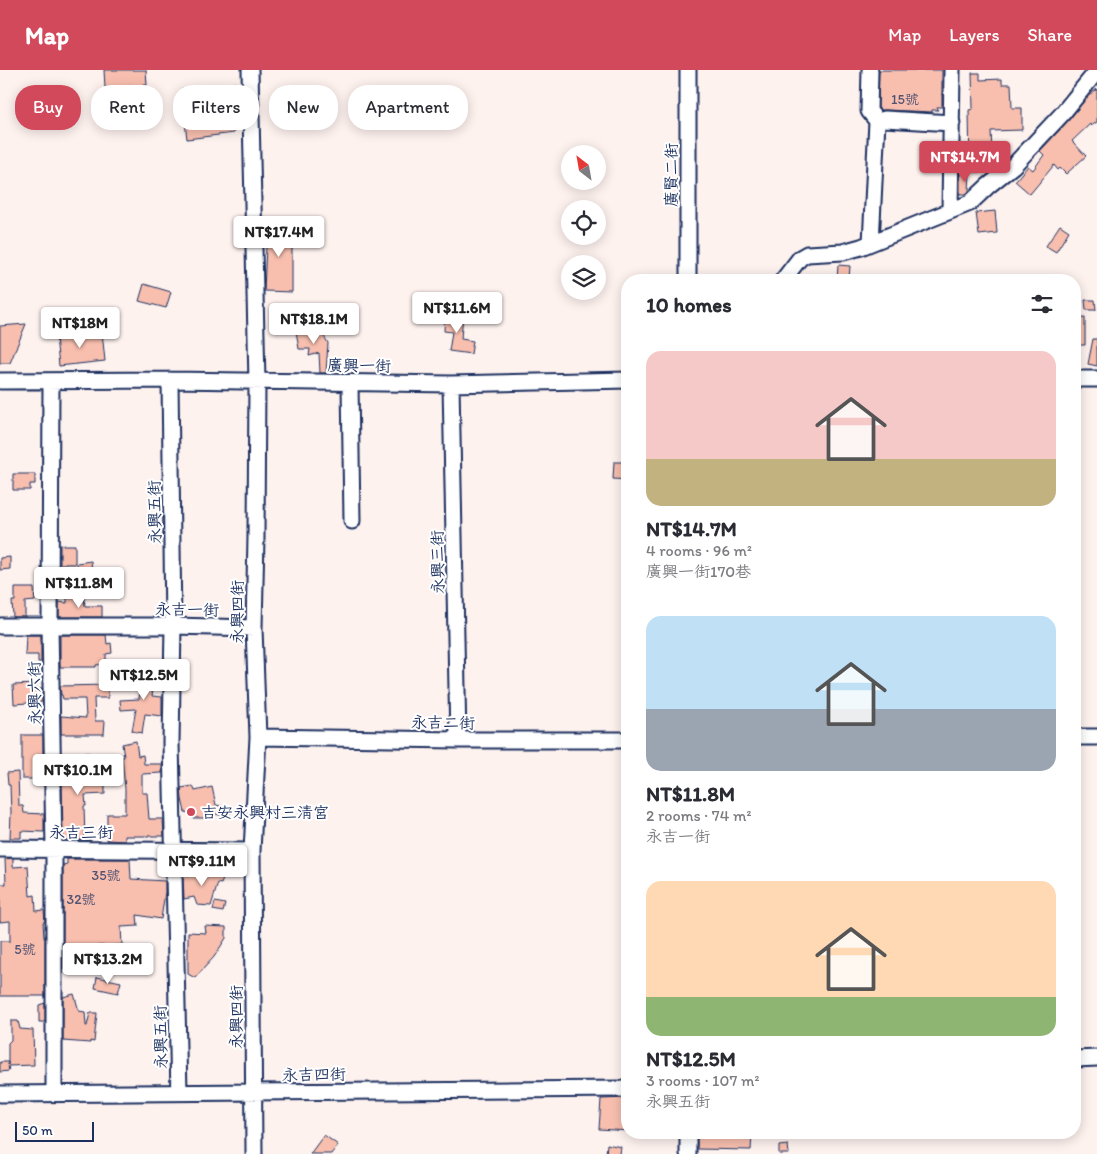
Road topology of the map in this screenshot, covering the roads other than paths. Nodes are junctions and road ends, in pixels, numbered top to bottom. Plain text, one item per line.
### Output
1 (250, 70) edge
2 (688, 70) edge
3 (870, 70) edge
4 (952, 70) edge
5 (1097, 72) edge
6 (877, 121) junction
7 (952, 123) junction
8 (950, 211) junction
9 (871, 243) junction
10 (688, 274) edge
11 (788, 274) edge
12 (1081, 379) edge
13 (1097, 379) edge
14 (170, 380) junction
15 (621, 380) edge
16 (0, 381) edge
17 (51, 381) junction
18 (257, 382) junction
19 (350, 383) junction
20 (452, 384) junction
21 (352, 521) dead end
22 (0, 626) edge
23 (50, 626) junction
24 (173, 626) junction
25 (254, 628) junction
26 (1097, 736) edge
27 (258, 737) junction
28 (1081, 737) edge
29 (458, 740) junction
30 (621, 740) edge
31 (0, 849) edge
32 (54, 850) junction
33 (173, 850) junction
34 (252, 851) junction
35 (1097, 1058) edge
36 (1081, 1059) edge
37 (621, 1089) edge
38 (254, 1092) junction
39 (179, 1093) junction
40 (0, 1094) edge
41 (54, 1094) junction
42 (688, 1139) edge
43 (254, 1154) edge
44 (688, 1154) edge

1 - 18 street, 永興四街
2 - 10 street, 廣賢二街
3 - 6 street
4 - 7 street
5 - 8 street
6 - 7 street
6 - 9 street
7 - 8 street
8 - 9 street
9 - 11 street
12 - 13 street
14 - 17 street, 廣興一街
14 - 18 street, 廣興一街
14 - 24 street, 永興五街
15 - 20 street, 廣興一街
16 - 17 street, 廣興一街
17 - 23 street, 永興六街
18 - 19 street, 廣興一街
18 - 25 street, 永興四街
19 - 20 street, 廣興一街
19 - 21 street
20 - 29 street, 永興三街
22 - 23 street, 永吉一街
23 - 24 street, 永吉一街
23 - 32 street, 永興六街
24 - 25 street, 永吉一街
24 - 33 street, 永興五街
25 - 27 street, 永興四街
26 - 28 street
27 - 29 street, 永吉二街
27 - 34 street, 永興四街
29 - 30 street, 永吉二街
31 - 32 street, 永吉三街
32 - 33 street, 永吉三街
32 - 41 street, 永興六街
33 - 34 street, 永吉三街
33 - 39 street, 永興五街
34 - 38 street, 永興四街
35 - 36 street
37 - 38 street, 永吉四街
38 - 39 street, 永吉四街
38 - 43 street, 永興四街
39 - 41 street, 永吉四街
40 - 41 street, 永吉四街
42 - 44 street

